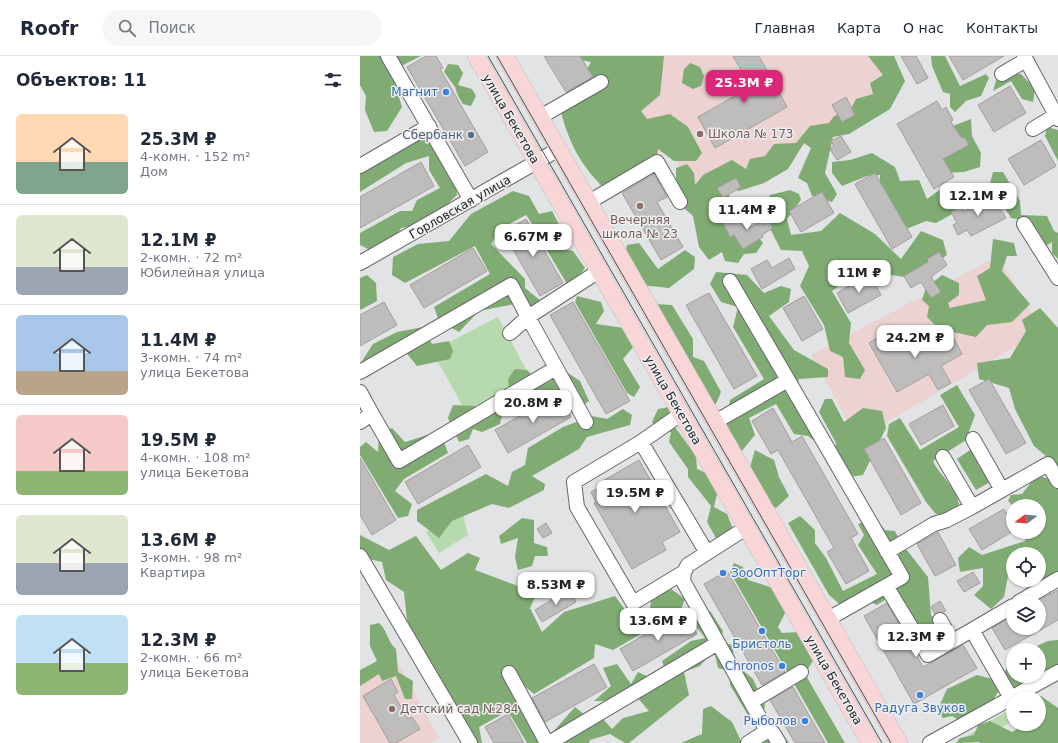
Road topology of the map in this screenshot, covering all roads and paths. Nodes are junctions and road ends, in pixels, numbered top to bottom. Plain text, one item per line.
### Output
1 (388, 56) edge
2 (476, 56) edge
3 (505, 56) edge
4 (1025, 58) edge
5 (1002, 74) dead end
6 (601, 82) dead end
7 (540, 117) junction
8 (1057, 117) edge
9 (428, 126) junction
10 (1033, 129) dead end
11 (559, 149) junction
12 (536, 162) junction
13 (360, 166) edge
14 (471, 200) junction
15 (589, 202) junction
16 (680, 202) dead end
17 (1024, 224) dead end
18 (360, 263) edge
19 (599, 270) junction
20 (1058, 278) edge
21 (730, 281) dead end
22 (528, 316) junction
23 (510, 333) dead end
24 (556, 368) junction
25 (360, 372) edge
26 (788, 380) junction
27 (360, 392) edge
28 (372, 414) junction
29 (681, 414) junction
30 (360, 422) edge
31 (586, 422) dead end
32 (715, 422) junction
33 (973, 439) dead end
34 (641, 442) junction
35 (943, 457) dead end
36 (1058, 481) edge
37 (1002, 490) junction
38 (972, 507) junction
39 (746, 528) junction
40 (887, 552) junction
41 (707, 553) junction
42 (360, 556) edge
43 (684, 572) junction
44 (1058, 579) edge
45 (886, 586) junction
46 (1031, 595) edge
47 (1006, 610) edge
48 (828, 619) junction
49 (940, 620) dead end
50 (972, 630) junction
51 (952, 641) junction
52 (718, 643) junction
53 (801, 672) dead end
54 (1058, 672) edge
55 (509, 673) dead end
56 (1007, 691) edge
57 (1024, 691) edge
58 (1006, 701) edge
59 (751, 702) junction
60 (768, 731) junction
61 (470, 743) edge
62 (548, 743) edge
63 (748, 743) edge
64 (780, 743) edge
65 (870, 743) edge
66 (899, 743) edge
67 (930, 743) edge

1 - 9 street
2 - 12 main road, улица Бекетова
3 - 7 main road, улица Бекетова
4 - 5 street
4 - 8 street
6 - 7 street
7 - 11 main road, улица Бекетова
8 - 10 street
9 - 13 street
9 - 14 street
11 - 12 street, Горловская улица
11 - 15 main road, улица Бекетова
12 - 14 street, Горловская улица
12 - 19 main road, улица Бекетова
14 - 18 street, Горловская улица
15 - 16 street
15 - 32 main road, улица Бекетова
17 - 20 street
19 - 22 street
19 - 29 main road, улица Бекетова
21 - 26 street
22 - 23 street
22 - 24 street
22 - 25 street
24 - 28 street
24 - 31 street
26 - 32 street
26 - 40 street
27 - 28 street
28 - 30 street
29 - 34 street
29 - 39 main road, улица Бекетова
32 - 48 main road, улица Бекетова
33 - 37 street
34 - 41 street
34 - 43 street
35 - 38 street
36 - 37 street
37 - 38 street
38 - 40 street
39 - 41 street
39 - 65 main road, улица Бекетова
40 - 45 street
41 - 43 street
42 - 61 street
43 - 52 street
44 - 46 street
45 - 48 street
45 - 51 street
47 - 50 street
48 - 66 main road, улица Бекетова
49 - 51 street
50 - 51 street
50 - 56 street
52 - 59 street
52 - 62 street
53 - 59 street
54 - 57 street
55 - 62 street
58 - 67 street
59 - 60 street
60 - 63 street
60 - 64 street

